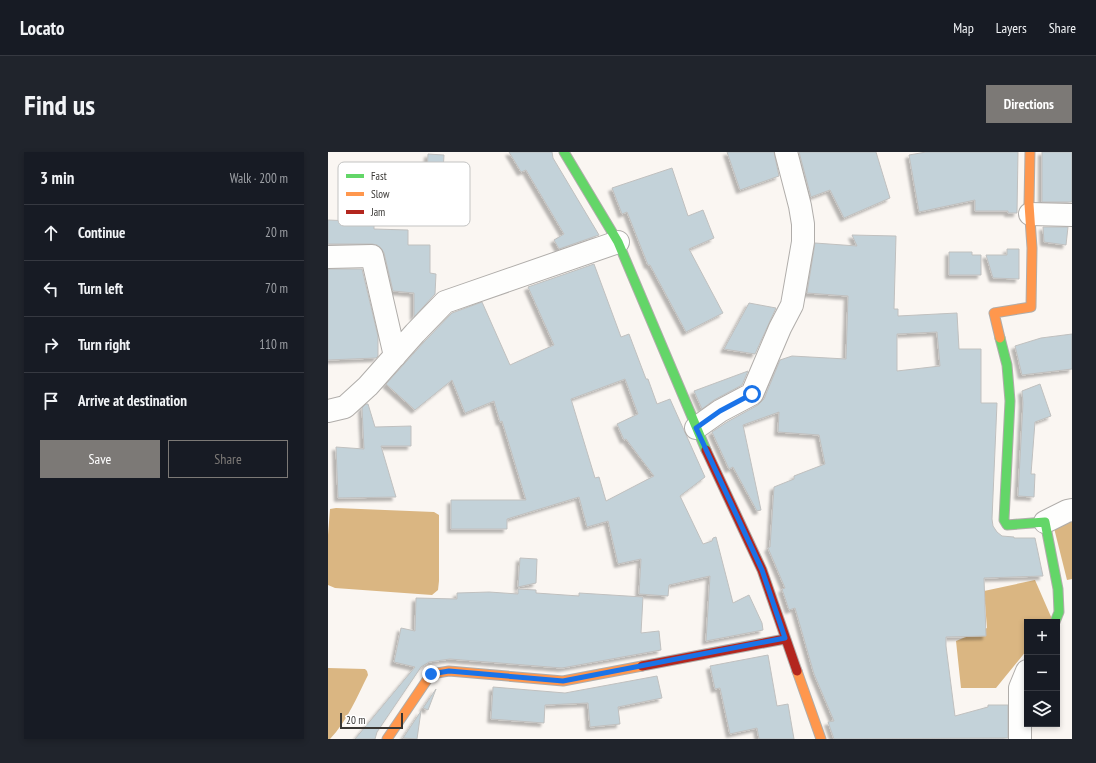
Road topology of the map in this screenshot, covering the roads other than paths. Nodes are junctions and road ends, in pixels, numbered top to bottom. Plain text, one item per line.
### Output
1 (564, 152) edge
2 (786, 152) edge
3 (1030, 152) edge
4 (1030, 214) junction
5 (1072, 215) edge
6 (618, 242) junction
7 (328, 257) edge
8 (395, 356) junction
9 (328, 411) edge
10 (696, 428) junction
11 (1072, 510) edge
12 (1045, 522) junction
13 (1065, 588) edge
14 (1056, 619) edge
15 (785, 638) junction
16 (1024, 678) edge
17 (387, 739) edge
18 (821, 739) edge
19 (1020, 739) edge

1 - 6 street
2 - 10 street
3 - 4 street
4 - 5 street
4 - 12 street
6 - 8 street
6 - 10 street
7 - 8 street
8 - 9 street
10 - 15 street
11 - 12 street
12 - 13 street
13 - 14 street
15 - 17 street
15 - 18 street
16 - 19 street

